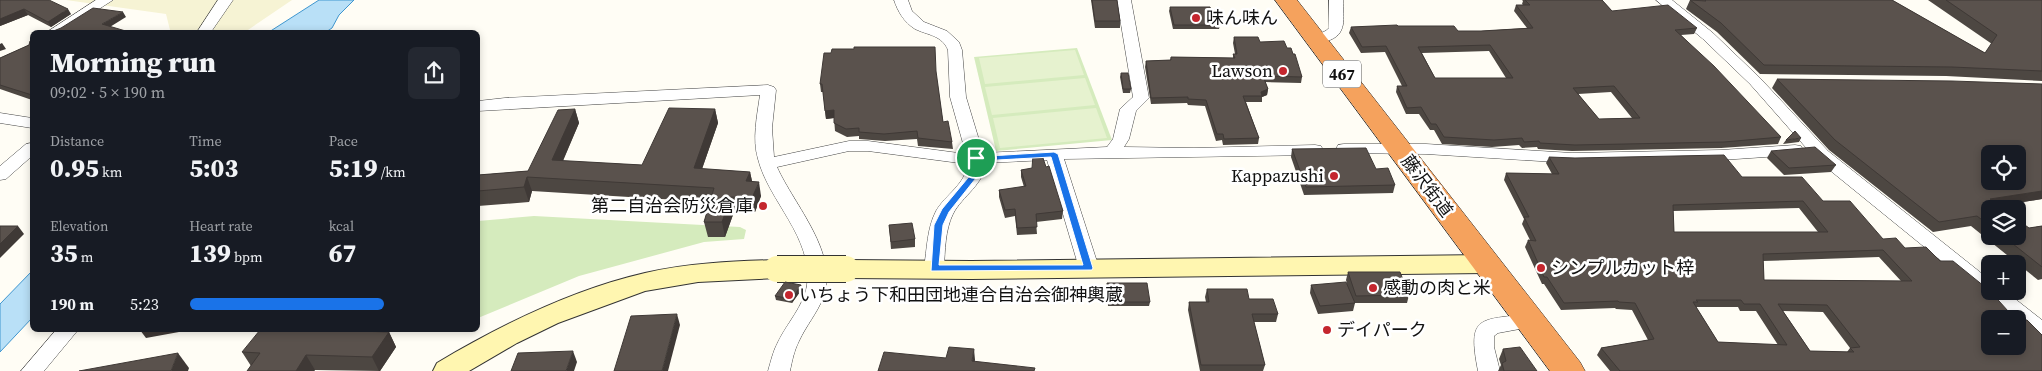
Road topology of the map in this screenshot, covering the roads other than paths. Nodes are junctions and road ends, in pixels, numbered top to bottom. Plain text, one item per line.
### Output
1 (106, 0) edge
2 (226, 0) edge
3 (901, 0) edge
4 (1124, 0) edge
5 (1286, 0) edge
6 (1336, 0) edge
7 (1663, 0) edge
8 (57, 30) edge
9 (206, 30) edge
10 (1316, 40) junction
11 (1755, 81) junction
12 (1774, 81) dead end
13 (480, 106) edge
14 (0, 118) edge
15 (30, 123) edge
16 (1398, 148) junction
17 (1815, 148) junction
18 (30, 150) edge
19 (1112, 152) junction
20 (1054, 154) junction
21 (976, 158) junction
22 (767, 164) junction
23 (0, 175) edge
24 (1486, 264) junction
25 (934, 268) junction
26 (1089, 268) junction
27 (1981, 282) edge
28 (2003, 300) edge
29 (1529, 321) junction
30 (2042, 331) edge
31 (66, 332) edge
32 (32, 371) edge
33 (447, 371) edge
34 (779, 371) edge
35 (1489, 371) edge
36 (1568, 371) edge

1 - 8 street
2 - 9 street
3 - 21 street
4 - 19 street
5 - 10 highway, 藤沢街道 / 467
6 - 10 street
7 - 11 street
10 - 16 highway, 藤沢街道 / 467
11 - 12 street
11 - 17 street
13 - 22 street
14 - 15 street
16 - 17 street
16 - 19 street
16 - 24 highway, 藤沢街道 / 467
17 - 27 street
18 - 23 street
19 - 20 street
20 - 21 street
20 - 26 street
21 - 22 street
21 - 25 street
22 - 34 street
24 - 26 street
24 - 29 highway, 藤沢街道 / 467
25 - 26 street
25 - 33 street, bridge
28 - 30 street
29 - 35 street
29 - 36 highway, 藤沢街道 / 467
31 - 32 street

